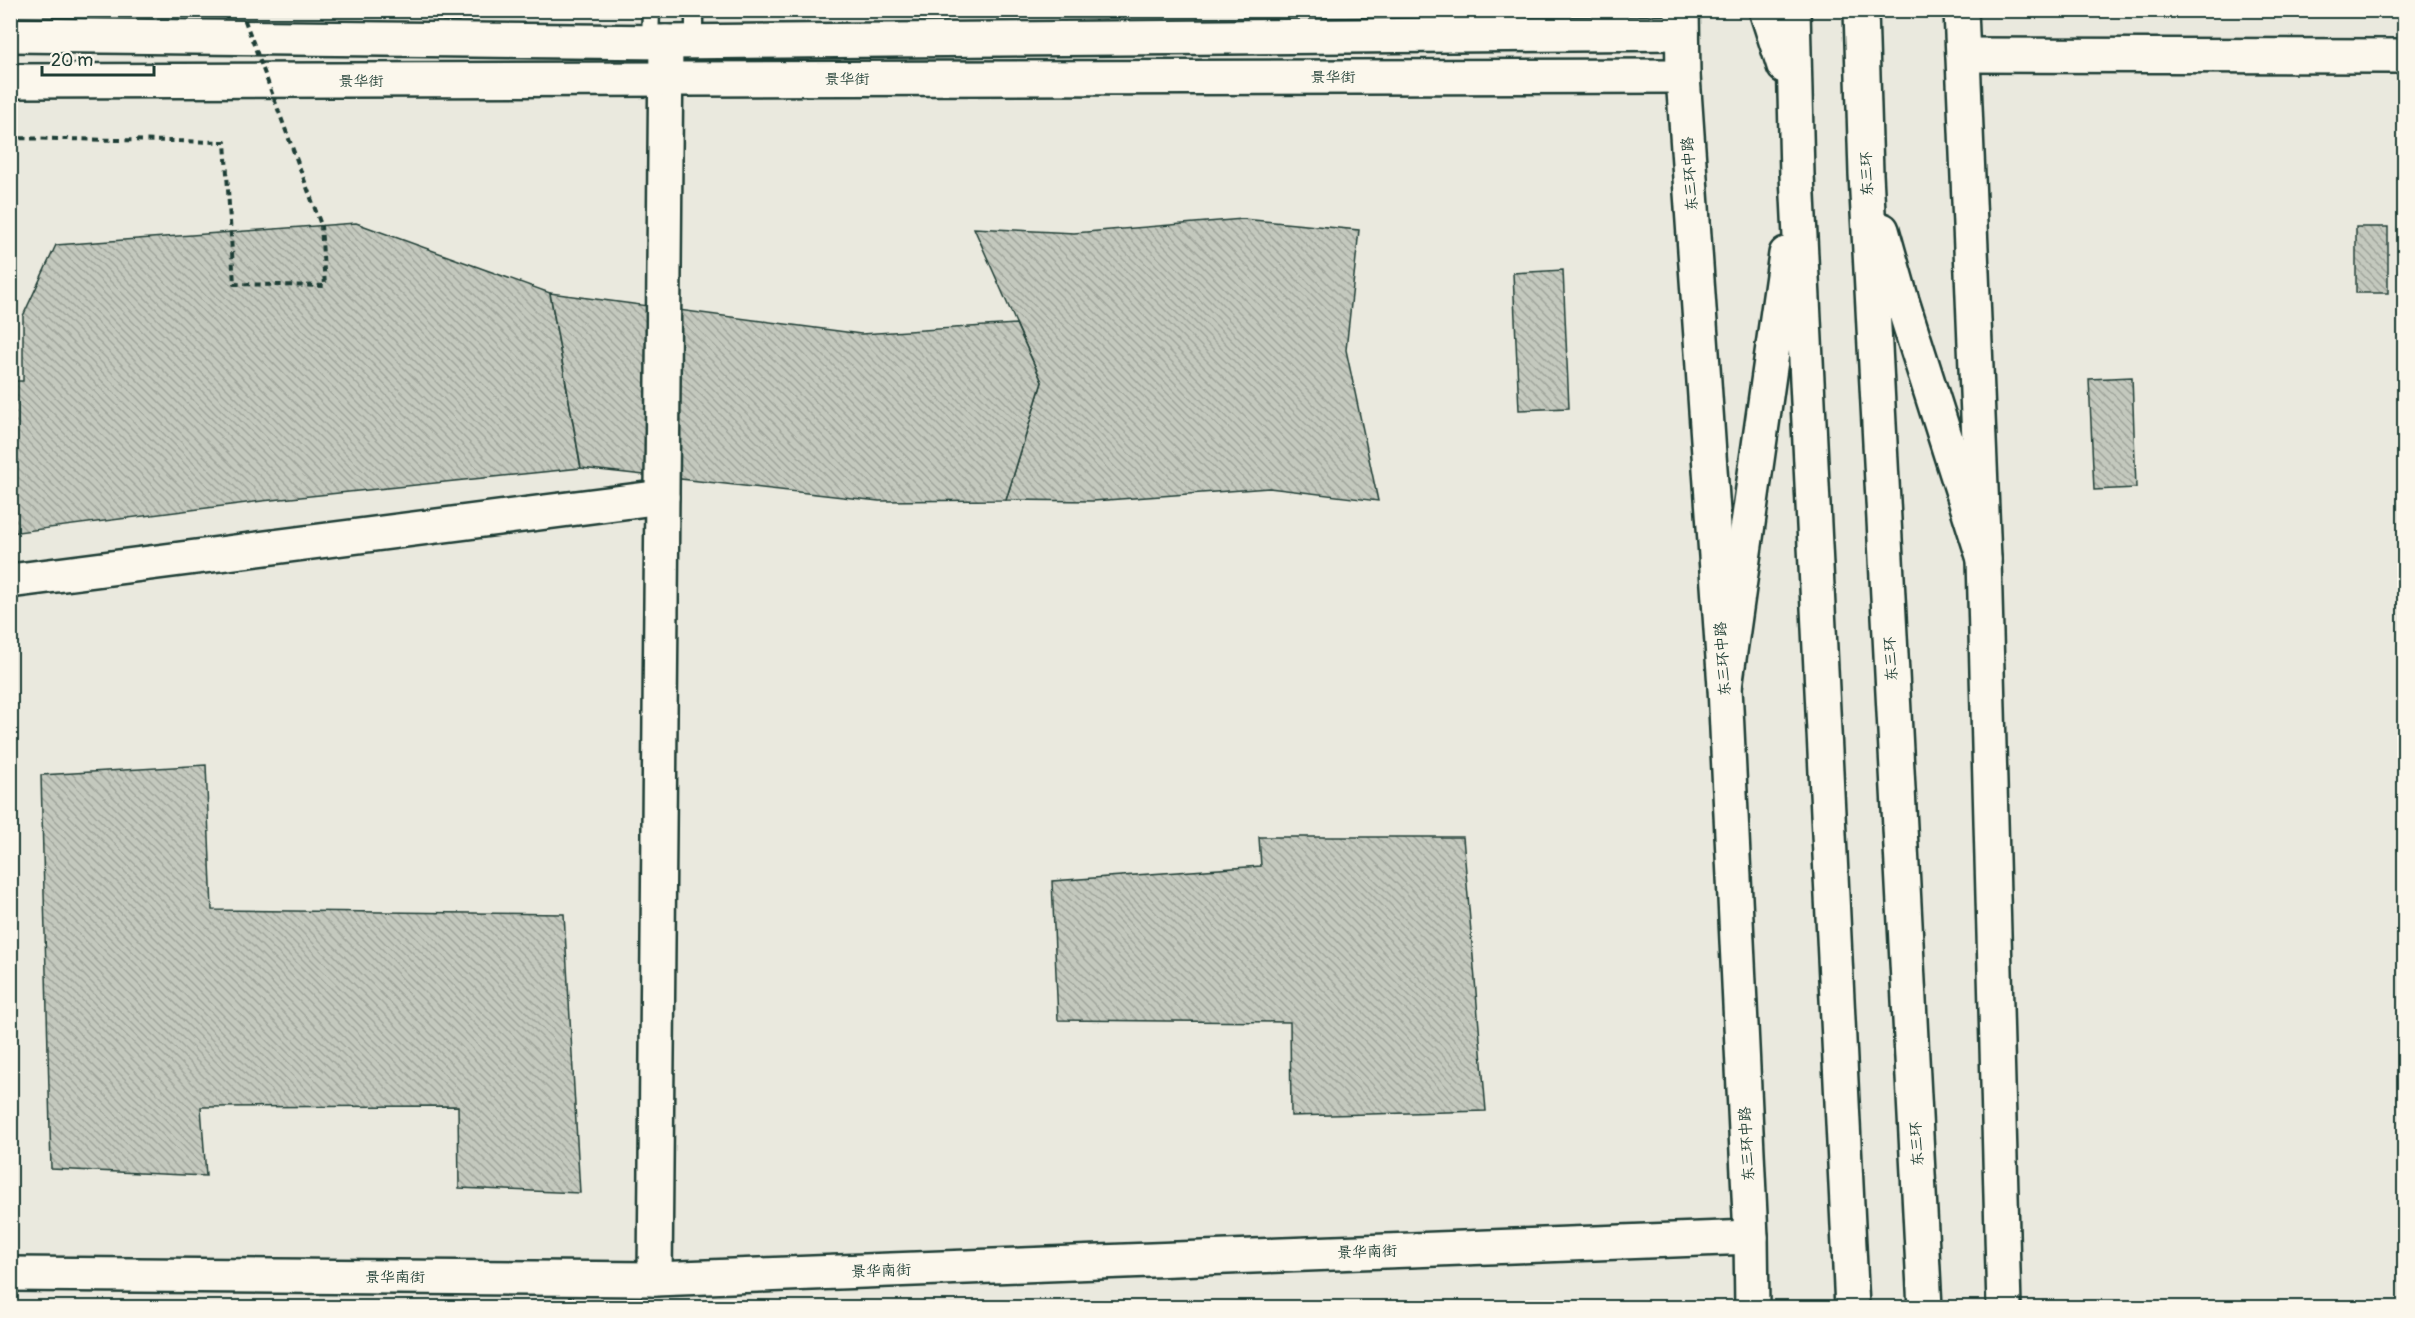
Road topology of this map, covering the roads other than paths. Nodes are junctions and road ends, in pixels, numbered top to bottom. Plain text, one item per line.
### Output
1 (1766, 10) edge
2 (1792, 10) edge
3 (1861, 10) edge
4 (1882, 10) edge
5 (1961, 10) edge
6 (1682, 22) edge
7 (671, 29) edge
8 (10, 35) edge
9 (1963, 55) junction
10 (2404, 56) edge
11 (1683, 76) junction
12 (658, 80) junction
13 (10, 81) edge
14 (1796, 101) junction
15 (1864, 102) junction
16 (1866, 174) junction
17 (1797, 175) junction
18 (654, 492) junction
19 (1984, 559) junction
20 (10, 563) edge
21 (10, 581) edge
22 (1725, 687) junction
23 (1751, 1237) junction
24 (10, 1274) edge
25 (647, 1279) junction
26 (1752, 1308) edge
27 (1852, 1308) edge
28 (1925, 1308) edge
29 (2004, 1308) edge

1 - 14 main road
2 - 14 main road
3 - 15 main road, 东三环
4 - 15 main road
5 - 9 main road
6 - 7 main road
6 - 11 main road, 东三环中路
7 - 8 main road
7 - 12 main road
9 - 10 main road
9 - 19 main road
11 - 12 main road, 景华街
11 - 22 main road, 东三环中路
12 - 13 main road, 景华街
12 - 18 main road
14 - 17 main road
15 - 16 main road, 东三环
16 - 19 main road
16 - 28 main road, 东三环
17 - 22 main road
17 - 27 main road
18 - 20 main road
18 - 21 main road
18 - 25 main road
19 - 29 main road
22 - 23 main road, 东三环中路
23 - 25 main road, 景华南街
23 - 26 main road, 东三环中路
24 - 25 main road, 景华南街

